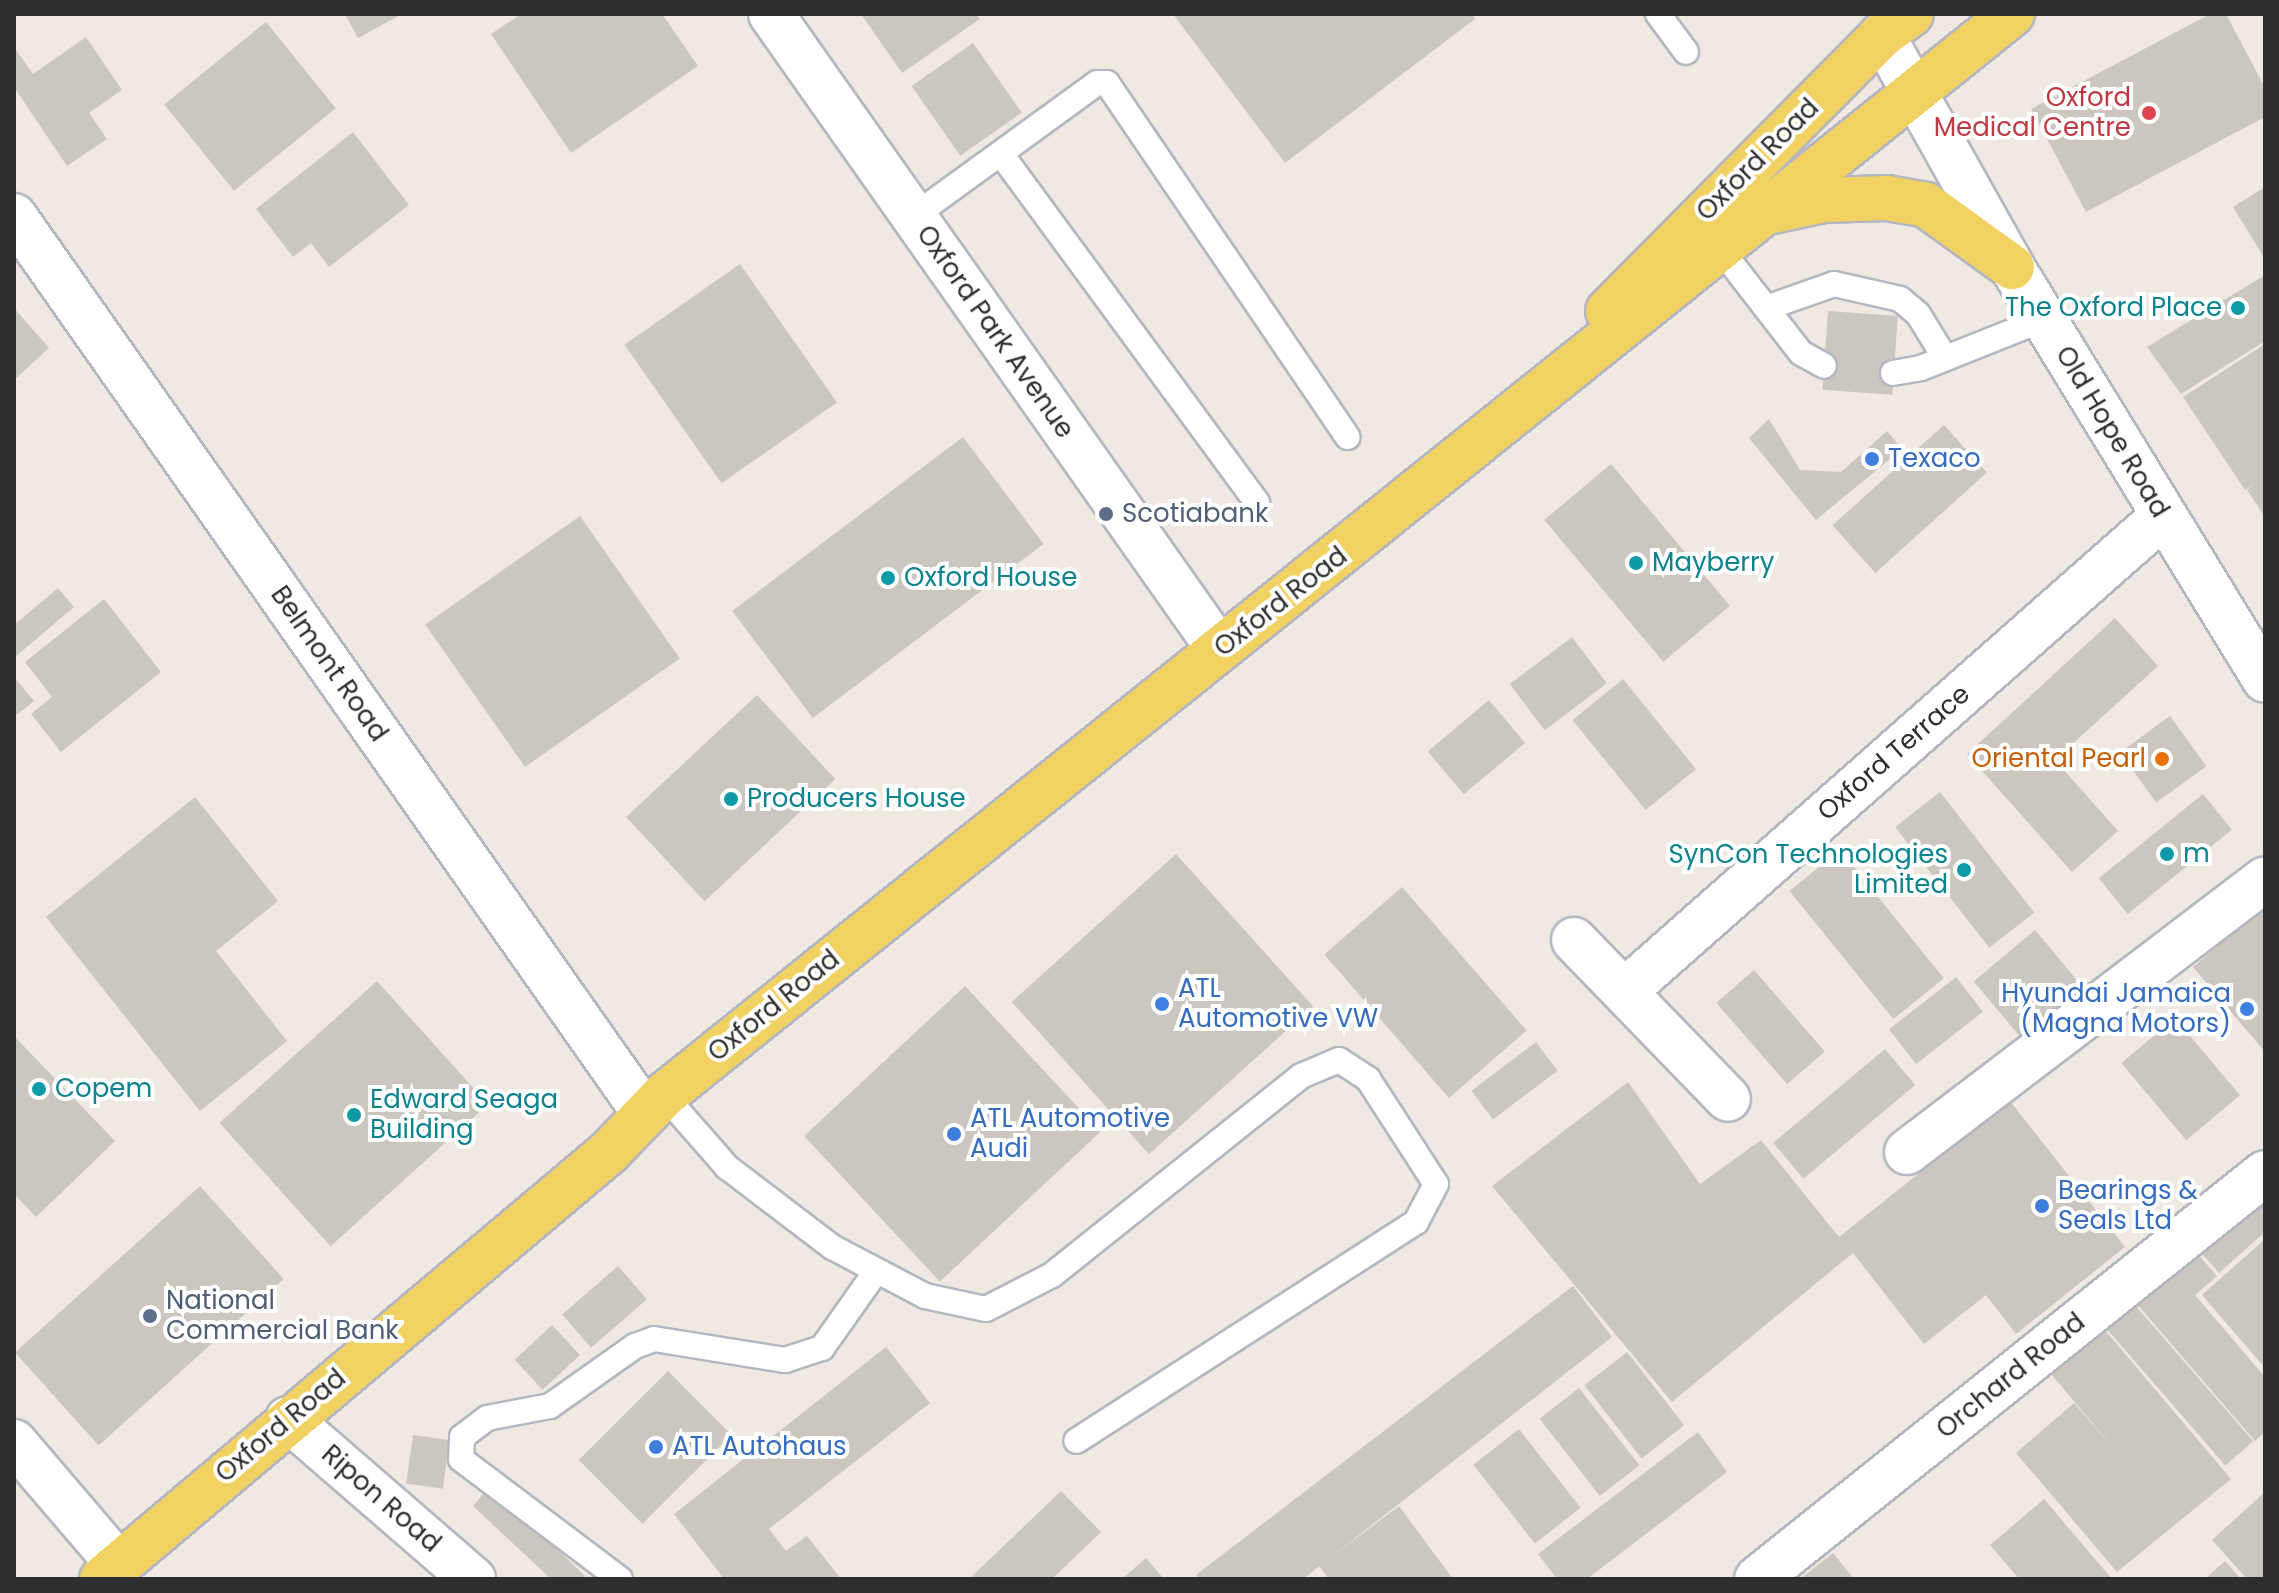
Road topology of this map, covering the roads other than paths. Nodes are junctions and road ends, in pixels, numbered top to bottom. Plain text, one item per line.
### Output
1 (771, 14) edge
2 (1658, 14) edge
3 (2012, 14) edge
4 (1887, 21) edge
5 (1686, 52) dead end
6 (1913, 93) junction
7 (1001, 154) junction
8 (1767, 212) junction
9 (14, 216) edge
10 (914, 216) junction
11 (1721, 250) junction
12 (2012, 267) junction
13 (1766, 308) junction
14 (2044, 319) junction
15 (1945, 358) junction
16 (1824, 366) dead end
17 (1893, 373) dead end
18 (1348, 437) dead end
19 (1465, 455) junction
20 (1257, 503) dead end
21 (2162, 517) junction
22 (1219, 649) junction
23 (2265, 680) edge
24 (2265, 879) edge
25 (1574, 940) dead end
26 (1626, 990) junction
27 (1728, 1099) dead end
28 (654, 1104) junction
29 (1907, 1152) dead end
30 (2265, 1173) edge
31 (875, 1273) junction
32 (288, 1419) junction
33 (1076, 1441) dead end
34 (14, 1442) edge
35 (111, 1572) edge
36 (473, 1579) edge
37 (620, 1579) edge
38 (1757, 1579) edge

1 - 10 street, Oxford Park Avenue
2 - 5 lane
3 - 6 main road, Oxford Road
4 - 6 street, Old Hope Road
4 - 19 main road, Oxford Road
6 - 8 main road, Oxford Road
6 - 12 street, Old Hope Road
7 - 10 lane
7 - 18 lane
7 - 20 lane
8 - 11 main road, Oxford Road
8 - 12 main road
9 - 28 street, Belmont Road
10 - 22 street, Oxford Park Avenue
11 - 13 lane
11 - 19 main road, Oxford Road
12 - 14 street, Old Hope Road
13 - 15 lane
13 - 16 lane
14 - 15 lane
14 - 21 street, Old Hope Road
15 - 17 lane
19 - 22 main road, Oxford Road
21 - 23 street, Old Hope Road
21 - 26 street, Oxford Terrace
22 - 28 main road, Oxford Road
24 - 29 street
25 - 26 street
26 - 27 street
28 - 31 lane
28 - 32 main road, Oxford Road
30 - 38 street, Orchard Road
31 - 33 lane
31 - 37 lane
32 - 35 main road, Oxford Road
32 - 36 street, Ripon Road
34 - 35 street

